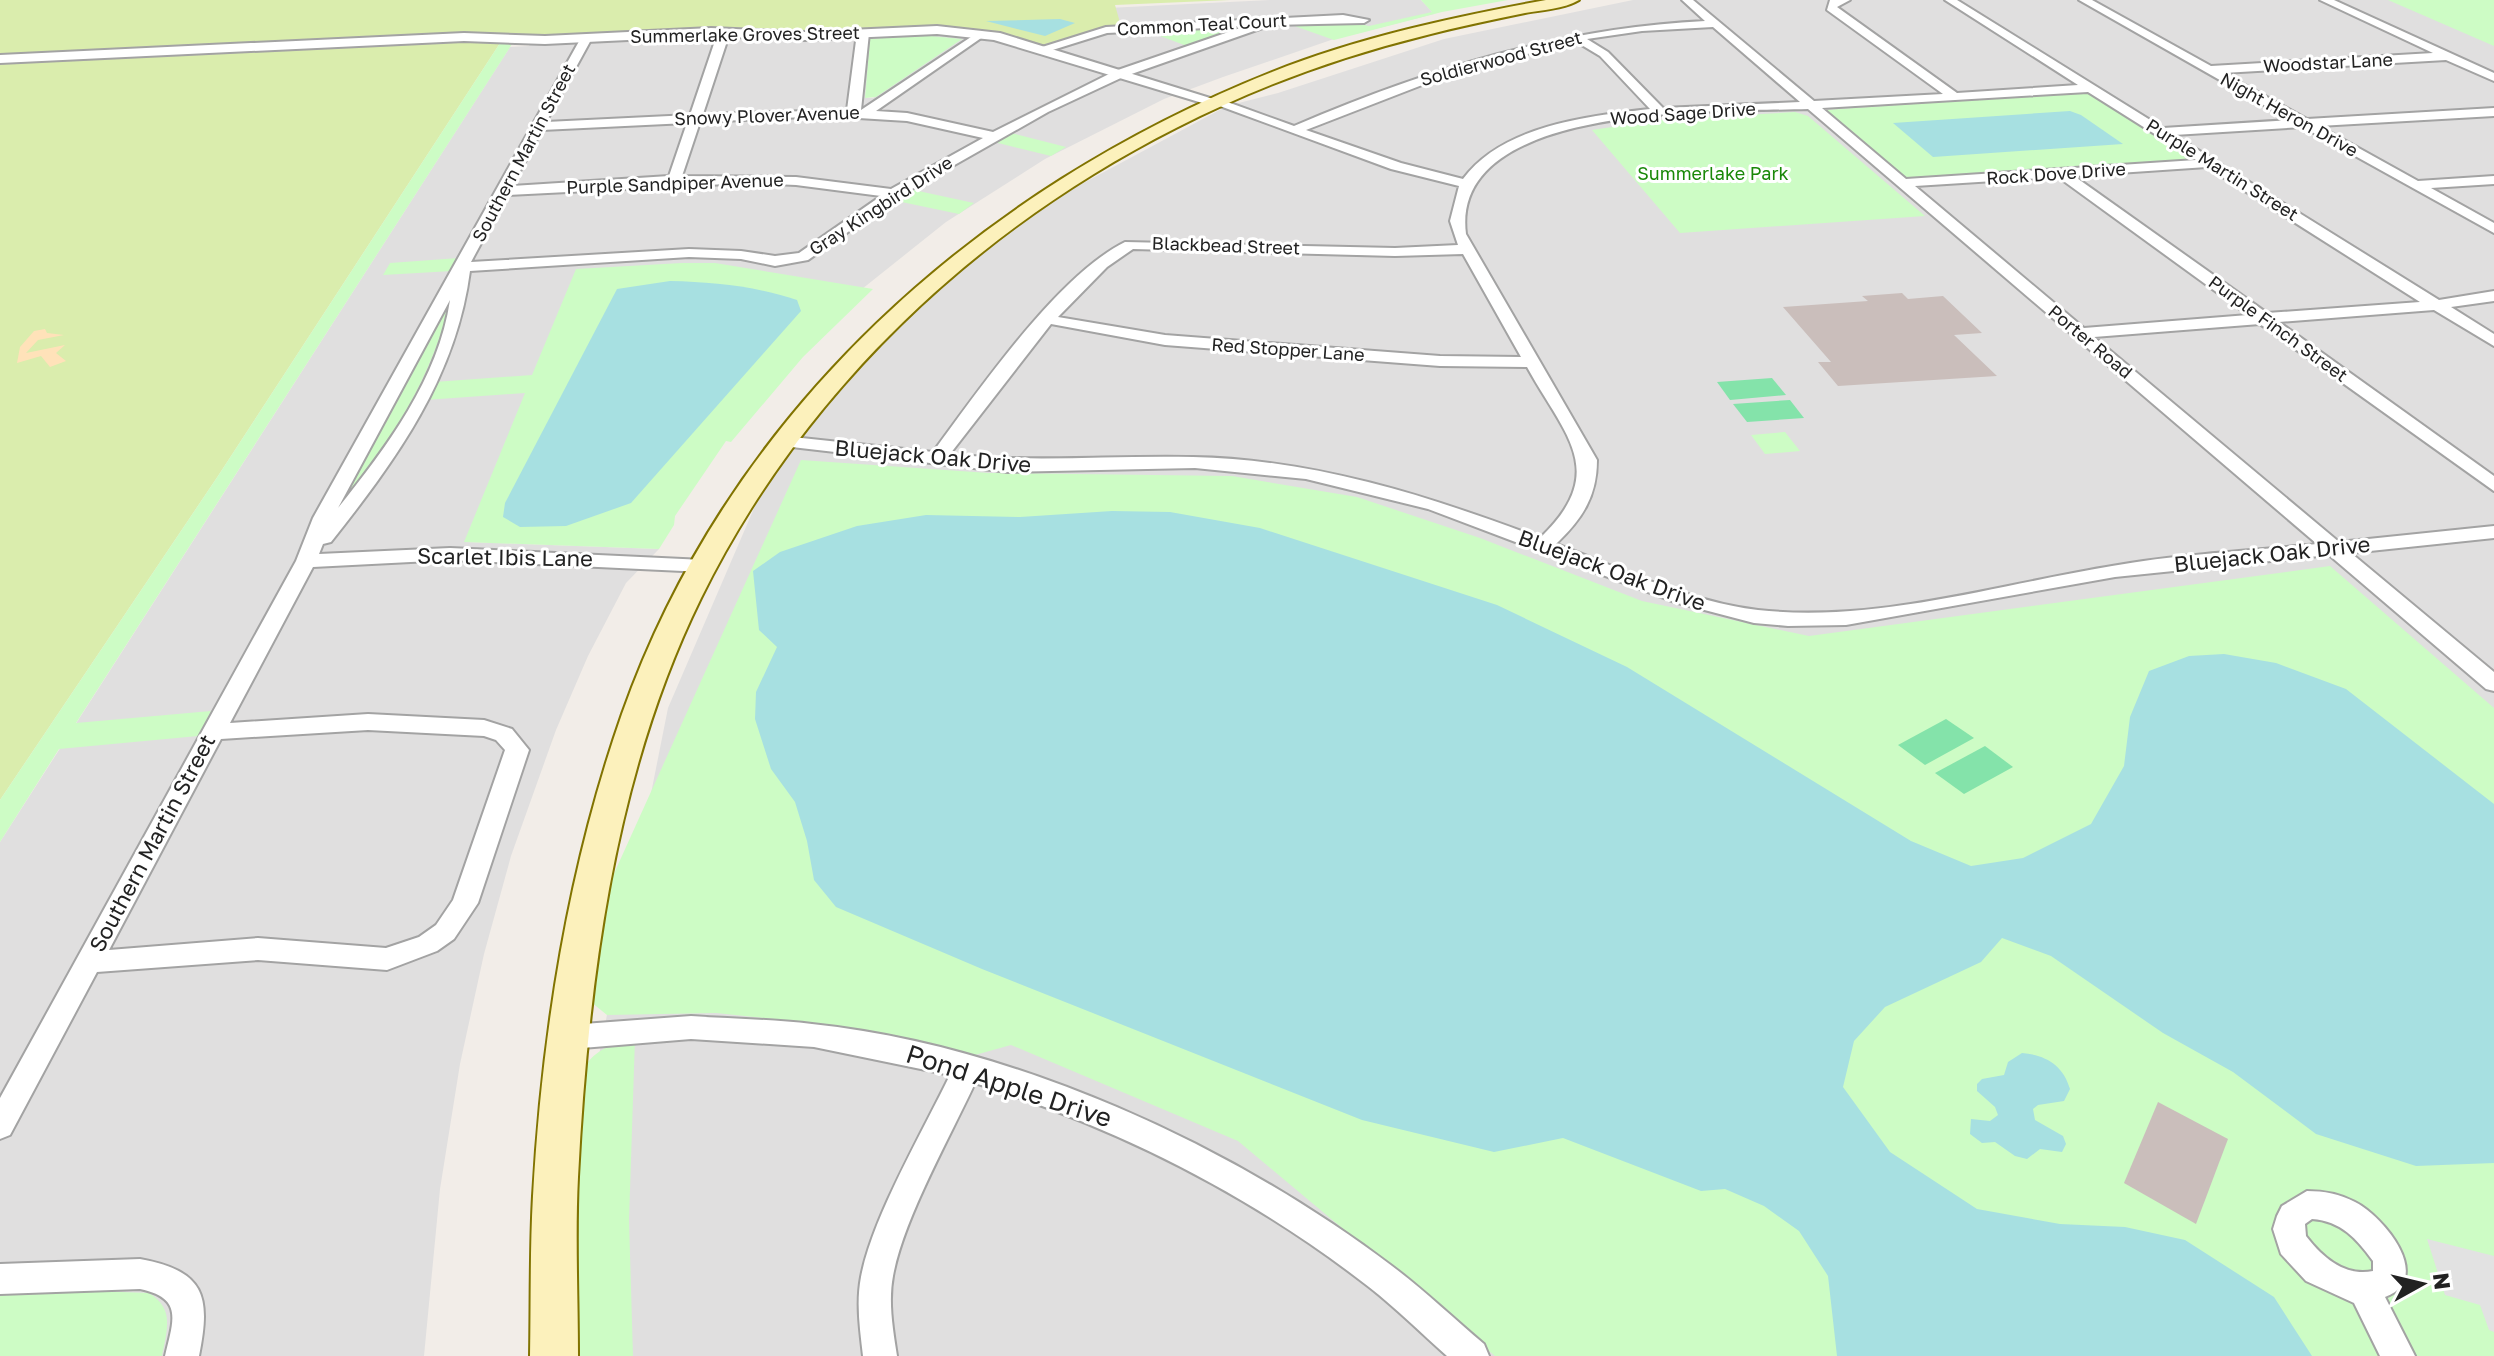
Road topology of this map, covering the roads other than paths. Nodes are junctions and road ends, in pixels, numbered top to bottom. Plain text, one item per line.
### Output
1 (1571, 0) edge
2 (1687, 0) edge
3 (1845, 0) edge
4 (1950, 0) edge
5 (2084, 0) edge
6 (2325, 0) edge
7 (1364, 20) dead end
8 (1272, 21) junction
9 (1716, 24) junction
10 (724, 32) junction
11 (863, 33) junction
12 (980, 34) junction
13 (586, 38) junction
14 (1578, 38) junction
15 (1043, 50) junction
16 (2448, 56) junction
17 (0, 59) edge
18 (2207, 70) junction
19 (1119, 74) junction
20 (2494, 77) edge
21 (2092, 88) junction
22 (1955, 97) junction
23 (1215, 102) junction
24 (1811, 105) junction
25 (2494, 112) edge
26 (859, 113) junction
27 (1661, 113) junction
28 (696, 117) junction
29 (2304, 123) junction
30 (539, 126) junction
31 (1295, 130) junction
32 (2161, 132) junction
33 (993, 136) junction
34 (2210, 163) junction
35 (2063, 174) junction
36 (2494, 180) edge
37 (674, 181) junction
38 (1901, 183) junction
39 (1466, 184) junction
40 (2415, 185) junction
41 (503, 191) junction
42 (893, 194) junction
43 (2494, 229) edge
44 (1466, 249) junction
45 (462, 267) junction
46 (2494, 296) edge
47 (2437, 305) junction
48 (1045, 318) junction
49 (2263, 318) junction
50 (2078, 333) junction
51 (2494, 341) edge
52 (1532, 362) junction
53 (783, 441) junction
54 (938, 458) junction
55 (2494, 485) edge
56 (2494, 532) edge
57 (1544, 545) junction
58 (2332, 547) junction
59 (306, 561) junction
60 (704, 566) junction
61 (2494, 684) edge
62 (212, 732) junction
63 (88, 962) junction
64 (570, 1037) junction
65 (968, 1067) junction
66 (0, 1126) edge
67 (0, 1279) edge
68 (2364, 1289) dead end
69 (182, 1356) edge
70 (554, 1356) edge
71 (880, 1356) edge
72 (1472, 1356) edge
73 (2398, 1356) edge

1 - 23 main road
2 - 9 street, Porter Road
3 - 22 street
4 - 21 street, Purple Martin Street
5 - 18 street, Night Heron Drive
6 - 16 street
7 - 8 street, Common Teal Court
8 - 15 street, Common Teal Court
8 - 19 street, Gray Kingbird Drive
9 - 14 street, Soldierwood Street
9 - 24 street, Porter Road
10 - 11 street, Summerlake Groves Street
10 - 13 street, Summerlake Groves Street
10 - 28 street
11 - 12 street, Summerlake Groves Street
11 - 26 street
12 - 15 street, Summerlake Groves Street
12 - 26 street
13 - 17 street, Summerlake Groves Street
13 - 30 street, Southern Martin Street
14 - 27 street
14 - 31 street, Soldierwood Street
15 - 19 street, Summerlake Groves Street
16 - 18 street, Woodstar Lane
16 - 20 street
18 - 29 street, Night Heron Drive
19 - 23 street, Summerlake Groves Street
19 - 33 street, Gray Kingbird Drive
21 - 22 street, Wood Sage Drive
21 - 32 street, Purple Martin Street
22 - 24 street, Wood Sage Drive
23 - 31 street, Summerlake Groves Street
23 - 53 main road
24 - 27 street, Wood Sage Drive
24 - 38 street, Porter Road
25 - 29 street
26 - 28 street, Snowy Plover Avenue
26 - 33 street, Snowy Plover Avenue
27 - 39 street, Wood Sage Drive
28 - 30 street, Snowy Plover Avenue
28 - 37 street
29 - 32 street
29 - 40 street, Night Heron Drive
30 - 41 street, Southern Martin Street
31 - 39 street, Summerlake Groves Street
32 - 34 street, Purple Martin Street
33 - 42 street, Gray Kingbird Drive
34 - 35 street, Rock Dove Drive
34 - 47 street, Purple Martin Street
35 - 38 street, Rock Dove Drive
35 - 49 street, Purple Finch Street
36 - 40 street
37 - 41 street, Purple Sandpiper Avenue
37 - 42 street, Purple Sandpiper Avenue
38 - 50 street, Porter Road
39 - 44 street
40 - 43 street, Night Heron Drive
41 - 45 street, Southern Martin Street
42 - 45 street, Gray Kingbird Drive
44 - 48 street, Blackbead Street
44 - 52 street
45 - 59 street, Southern Martin Street
45 - 59 street, Southern Martin Street
46 - 47 street
47 - 49 street
47 - 51 street, Purple Martin Street
48 - 52 street, Red Stopper Lane
48 - 54 street, Blackbead Street
49 - 50 street
49 - 55 street, Purple Finch Street
50 - 58 street, Porter Road
52 - 57 street
53 - 54 street, Bluejack Oak Drive
53 - 60 main road
54 - 57 street, Bluejack Oak Drive
56 - 58 street, Bluejack Oak Drive
57 - 58 street, Bluejack Oak Drive
58 - 61 street, Porter Road
59 - 60 street, Scarlet Ibis Lane
59 - 62 street, Southern Martin Street
60 - 64 main road
62 - 63 street, Southern Martin Street
62 - 63 street
63 - 66 street, Southern Martin Street
64 - 65 street, Pond Apple Drive
64 - 70 main road
65 - 71 street
65 - 72 street, Pond Apple Drive
67 - 69 street
68 - 73 street

